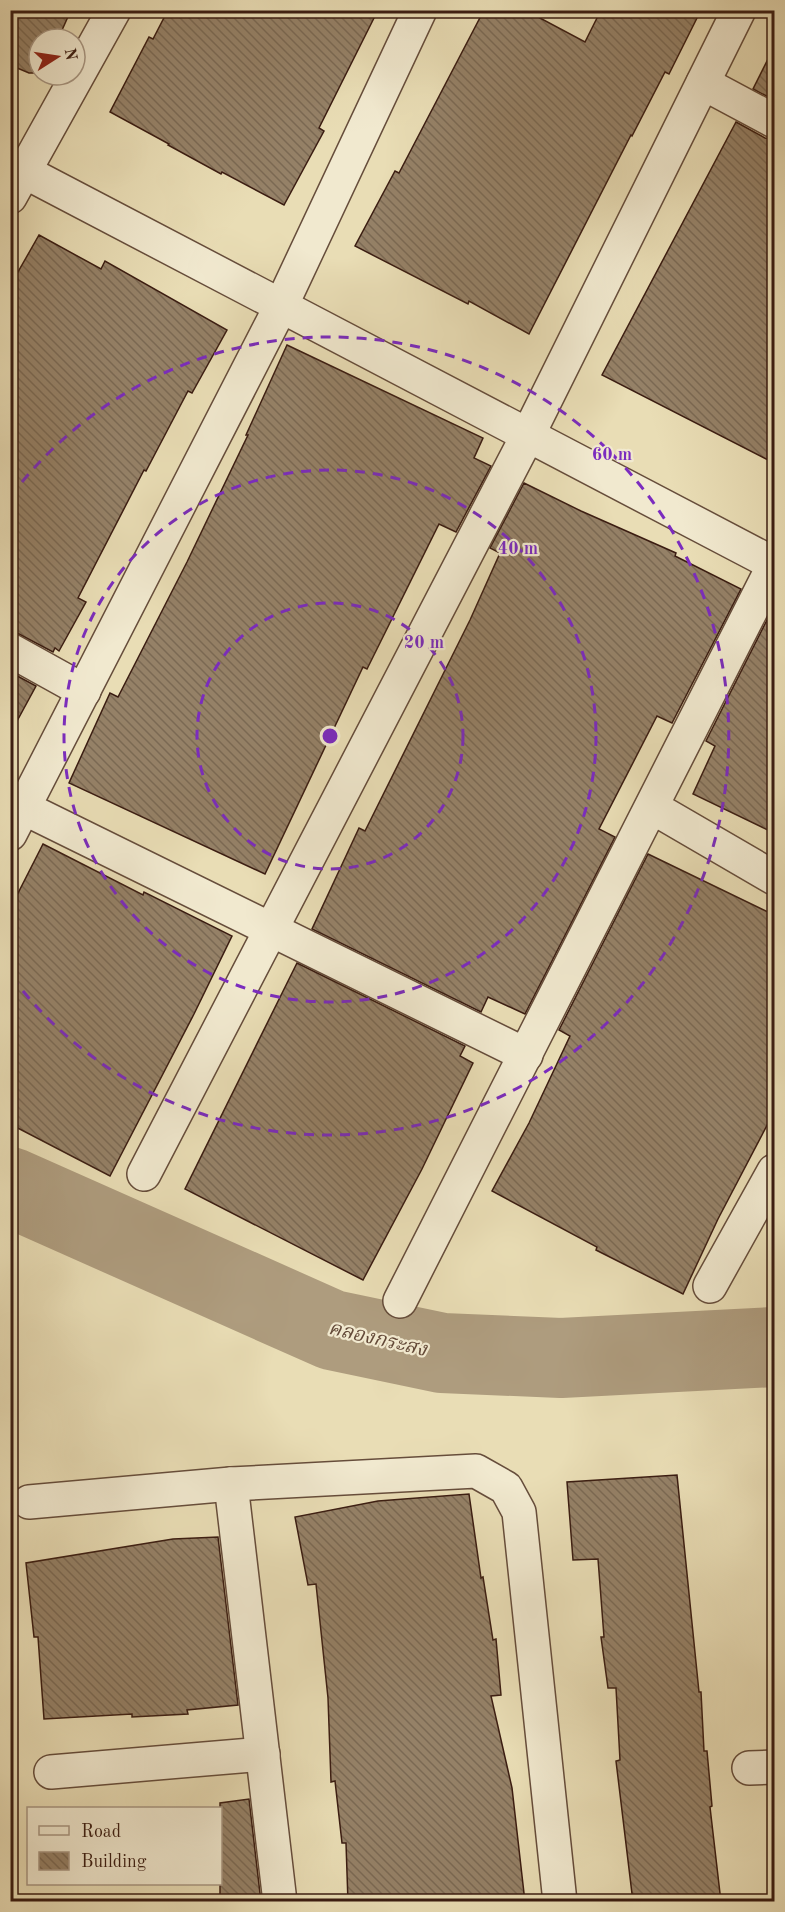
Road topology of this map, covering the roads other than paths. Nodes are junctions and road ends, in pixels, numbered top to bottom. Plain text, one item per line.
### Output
1 (114, 10) edge
2 (420, 10) edge
3 (739, 10) edge
4 (703, 83) junction
5 (774, 121) edge
6 (15, 177) edge
7 (281, 306) junction
8 (528, 435) junction
9 (774, 565) edge
10 (10, 650) edge
11 (84, 691) junction
12 (652, 807) junction
13 (17, 821) edge
14 (774, 878) edge
15 (270, 929) junction
16 (526, 1055) junction
17 (774, 1172) edge
18 (144, 1174) dead end
19 (710, 1286) dead end
20 (400, 1301) dead end
21 (231, 1484) junction
22 (29, 1502) dead end
23 (263, 1754) junction
24 (51, 1772) dead end
25 (280, 1902) edge
26 (560, 1902) edge

1 - 6 street
2 - 7 street
3 - 4 street
4 - 5 street
4 - 8 street
6 - 7 street
7 - 8 street
7 - 11 street
8 - 9 street
8 - 15 street
9 - 12 street
10 - 11 street
11 - 13 street
12 - 14 street
12 - 16 street
13 - 15 street
15 - 16 street
15 - 18 street
16 - 20 street
17 - 19 street
21 - 22 street
21 - 23 street
21 - 26 street
23 - 24 street
23 - 25 street

